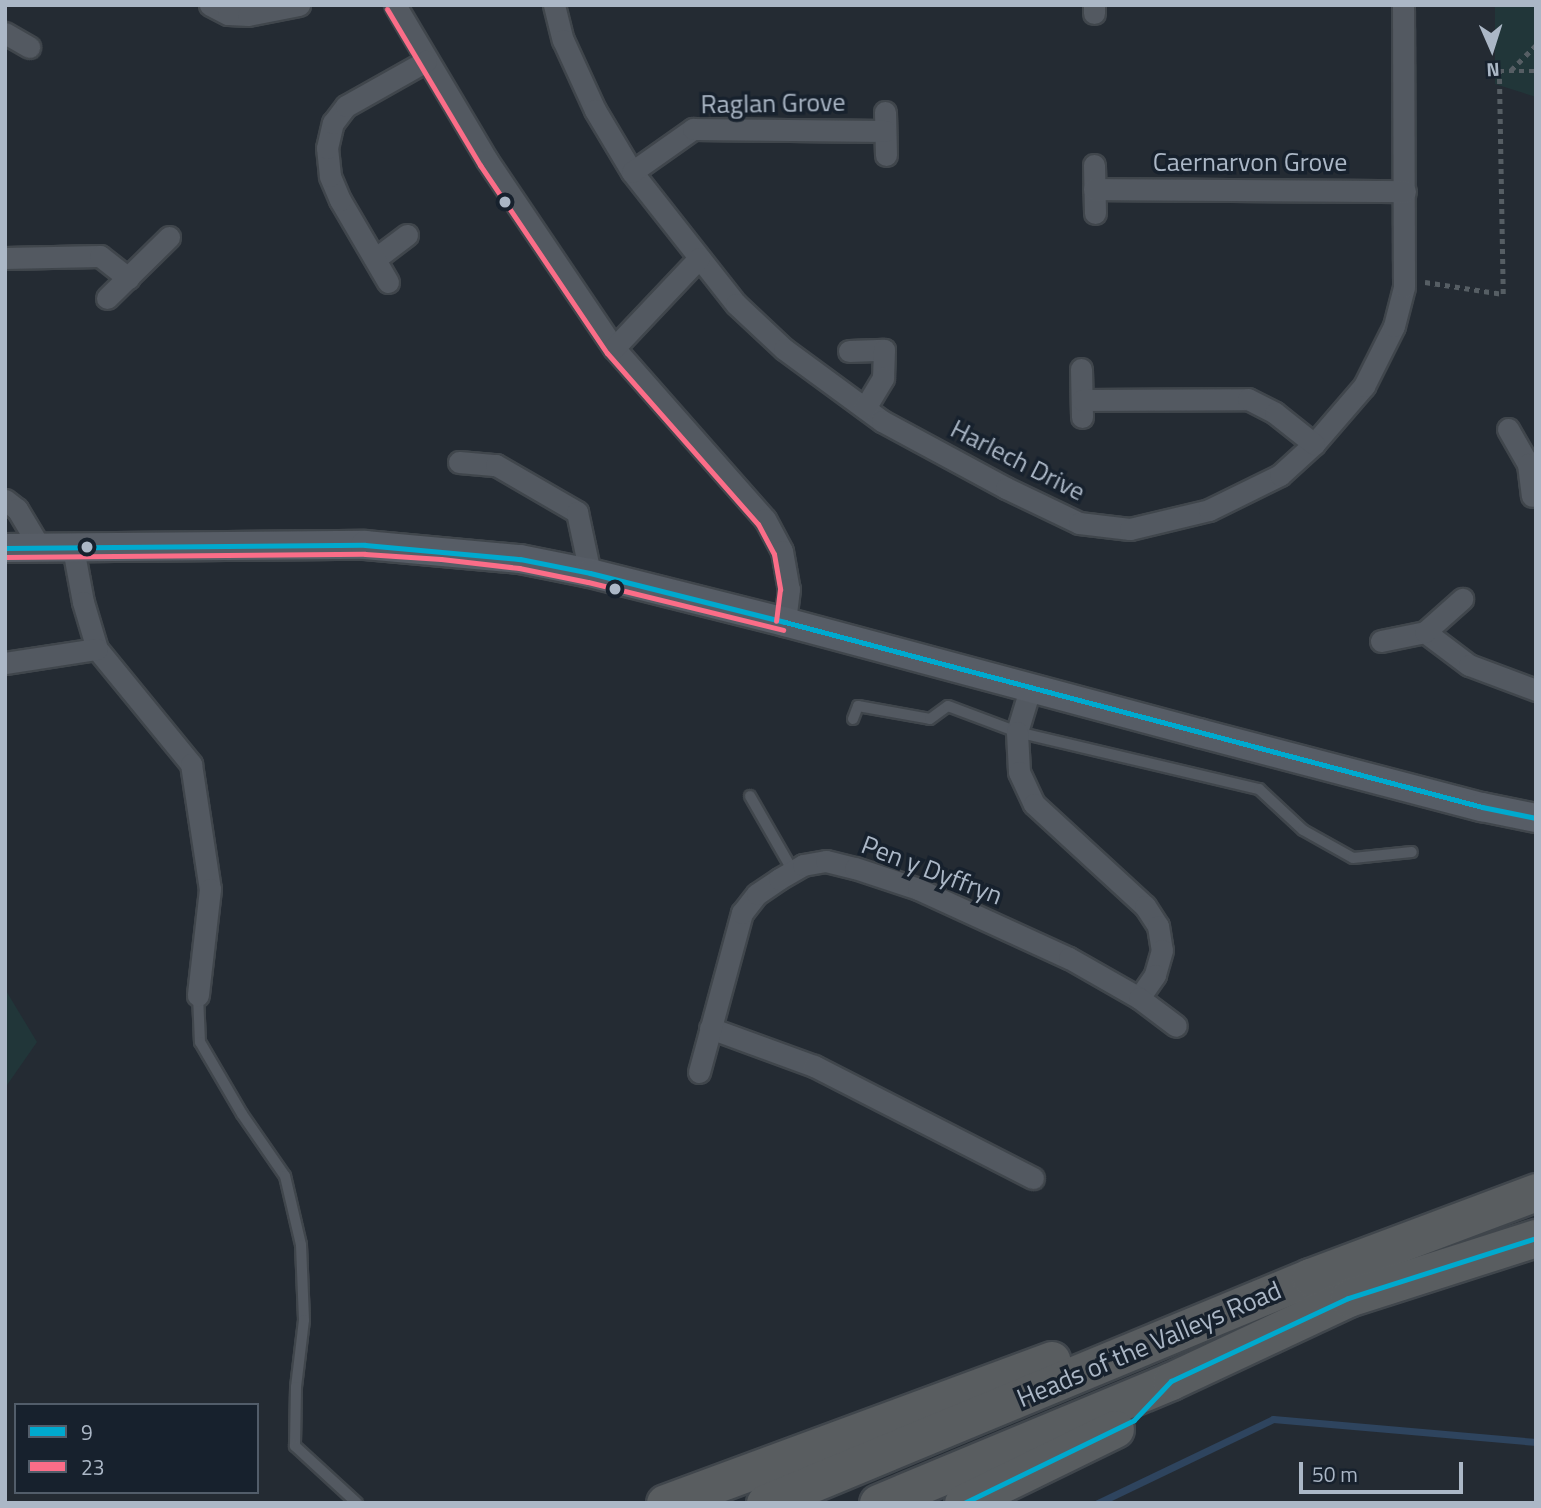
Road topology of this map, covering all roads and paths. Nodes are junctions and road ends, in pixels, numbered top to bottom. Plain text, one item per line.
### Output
1 (210, 5) edge
2 (299, 5) edge
3 (395, 5) edge
4 (554, 5) edge
5 (1403, 5) edge
6 (5, 33) edge
7 (1536, 46) edge
8 (29, 47) dead end
9 (426, 61) junction
10 (1511, 71) junction
11 (1536, 71) edge
12 (886, 155) dead end
13 (1094, 165) dead end
14 (632, 172) junction
15 (1094, 189) junction
16 (1405, 191) junction
17 (1095, 213) dead end
18 (407, 235) dead end
19 (169, 237) dead end
20 (5, 258) edge
21 (699, 258) junction
22 (375, 259) junction
23 (128, 278) junction
24 (1404, 279) junction
25 (388, 282) dead end
26 (107, 298) dead end
27 (614, 348) junction
28 (849, 351) dead end
29 (1081, 369) dead end
30 (865, 408) junction
31 (1508, 429) dead end
32 (1314, 444) junction
33 (459, 462) dead end
34 (1532, 464) edge
35 (1532, 496) dead end
36 (5, 500) edge
37 (39, 546) junction
38 (5, 548) edge
39 (73, 548) junction
40 (590, 573) junction
41 (1462, 599) dead end
42 (785, 622) junction
43 (1425, 632) junction
44 (1381, 641) dead end
45 (97, 649) junction
46 (5, 663) edge
47 (1030, 689) junction
48 (1536, 690) edge
49 (853, 719) dead end
50 (1017, 732) junction
51 (750, 796) dead end
52 (1536, 818) edge
53 (1412, 852) dead end
54 (793, 871) junction
55 (198, 995) joint
56 (1139, 998) junction
57 (1176, 1026) dead end
58 (710, 1028) junction
59 (699, 1072) dead end
60 (1033, 1178) dead end
61 (1536, 1192) edge
62 (1536, 1238) edge
63 (1310, 1277) junction
64 (1171, 1381) junction
65 (357, 1503) edge
66 (665, 1503) edge
67 (765, 1503) edge
68 (878, 1503) edge
69 (963, 1503) edge

1 - 2 street
3 - 9 street
4 - 14 street, Harlech Drive
5 - 16 street, Harlech Drive
6 - 8 street
7 - 10 path
9 - 22 street
9 - 27 street
10 - 11 path
10 - 24 path
12 - 14 street, Raglan Grove
13 - 15 street
14 - 21 street, Harlech Drive
15 - 16 street, Caernarvon Grove
15 - 17 street
16 - 24 street, Harlech Drive
18 - 22 street
19 - 23 street
20 - 23 street
21 - 27 street
21 - 30 street, Harlech Drive
22 - 25 street
23 - 26 street
24 - 32 street, Harlech Drive
27 - 42 street
28 - 30 street
29 - 32 street
30 - 32 street, Harlech Drive
31 - 34 street
33 - 40 street
34 - 35 street
36 - 37 street
37 - 38 street
37 - 39 street
39 - 40 street
39 - 45 street
40 - 42 street
41 - 43 street
42 - 47 street
43 - 44 street
43 - 48 street
45 - 46 street
45 - 55 street
47 - 50 street
47 - 52 street
49 - 50 lane
50 - 53 lane
50 - 56 street
51 - 54 lane
54 - 56 street, Pen y Dyffryn
54 - 58 street, Pen y Dyffryn
55 - 65 lane
56 - 57 street, Pen y Dyffryn
58 - 59 street, Pen y Dyffryn
58 - 60 street
61 - 63 highway, Heads of the Valleys Road
62 - 64 highway, Heads of the Valleys Road
63 - 66 highway
63 - 67 highway, Heads of the Valleys Road
64 - 68 highway, Heads of the Valleys Road
64 - 69 highway

